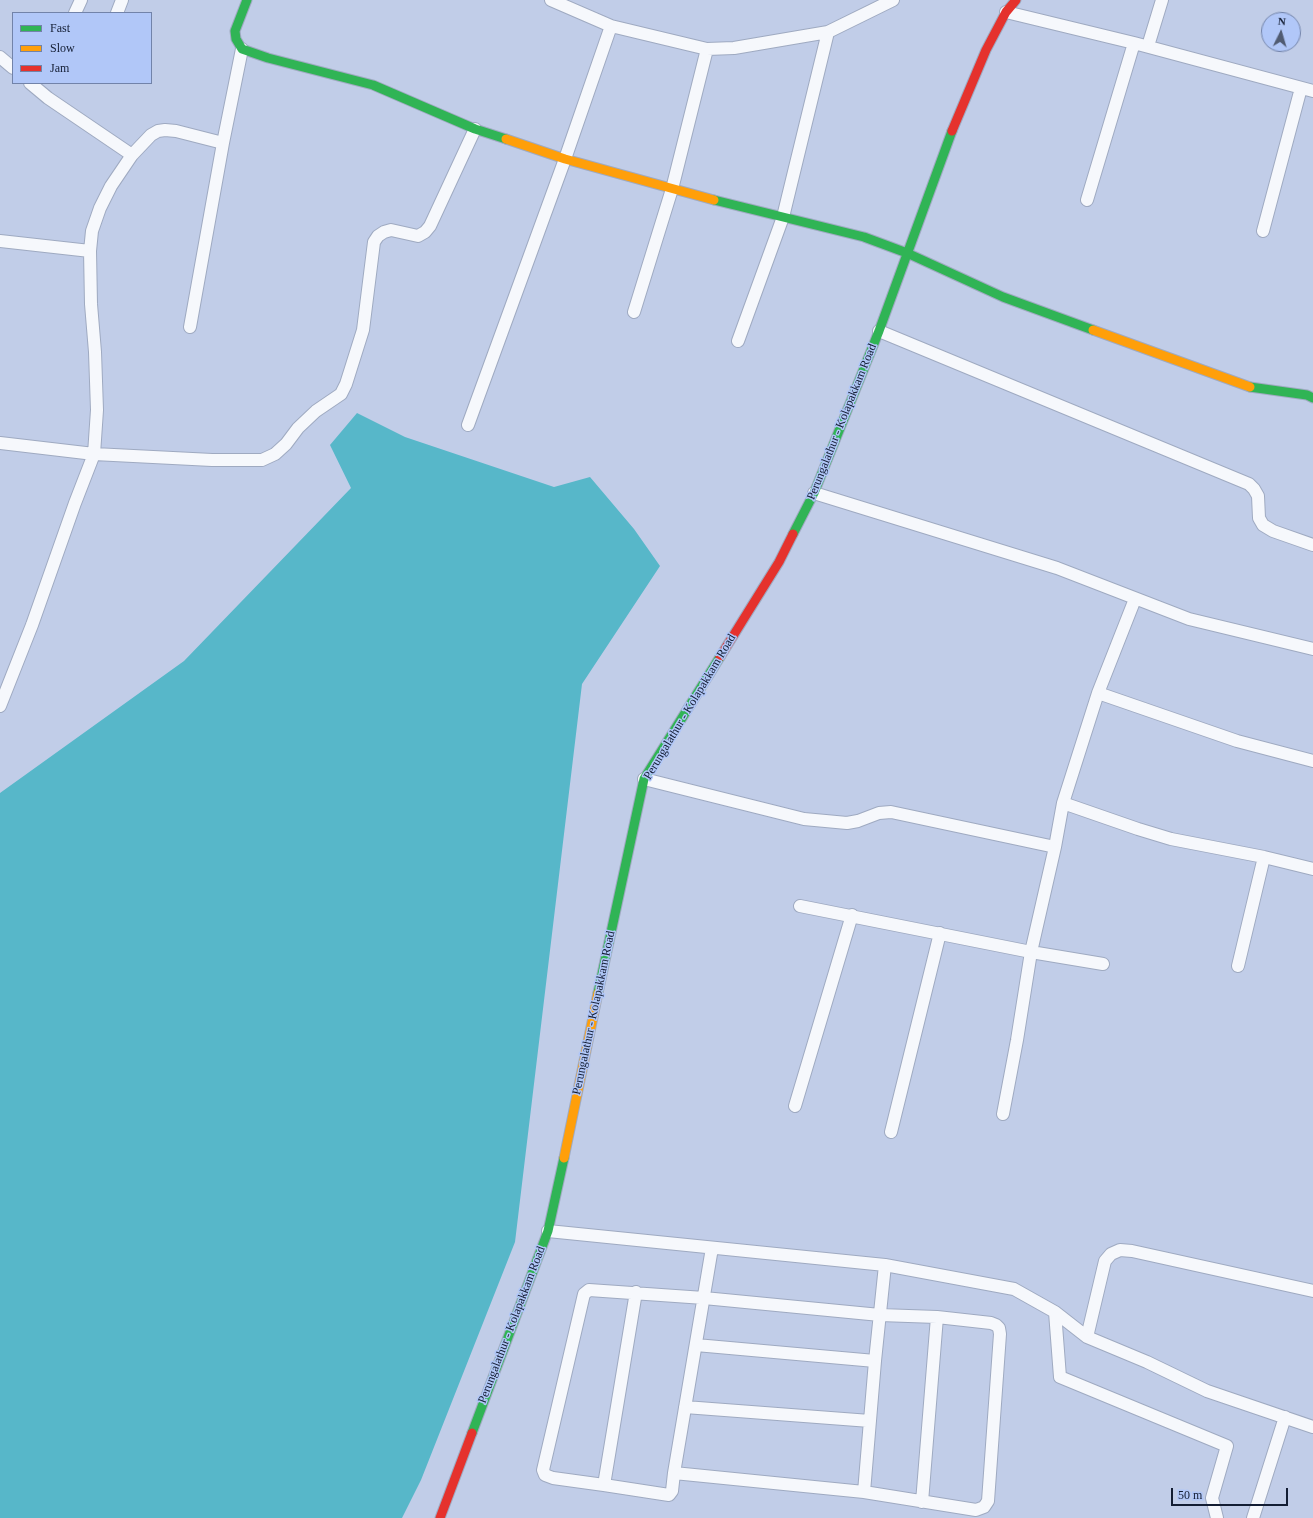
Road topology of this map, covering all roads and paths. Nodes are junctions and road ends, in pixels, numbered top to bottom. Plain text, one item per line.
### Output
1 (81, 0) edge
2 (122, 0) edge
3 (247, 0) edge
4 (551, 0) edge
5 (893, 0) edge
6 (1016, 0) edge
7 (1162, 0) edge
8 (75, 12) edge
9 (117, 12) edge
10 (1006, 12) junction
11 (611, 26) junction
12 (828, 32) junction
13 (1134, 42) junction
14 (1148, 46) junction
15 (242, 49) junction
16 (707, 49) junction
17 (0, 57) edge
18 (12, 67) edge
19 (31, 84) edge
20 (1301, 88) junction
21 (1313, 91) edge
22 (475, 129) junction
23 (223, 143) junction
24 (132, 155) junction
25 (565, 159) junction
26 (672, 189) junction
27 (1087, 200) dead end
28 (783, 216) junction
29 (1263, 232) dead end
30 (0, 241) edge
31 (90, 251) junction
32 (908, 253) junction
33 (634, 312) dead end
34 (190, 327) dead end
35 (879, 331) junction
36 (738, 341) dead end
37 (1313, 398) edge
38 (468, 425) dead end
39 (0, 443) edge
40 (94, 454) junction
41 (814, 493) junction
42 (1313, 545) edge
43 (1135, 598) junction
44 (1313, 649) edge
45 (1098, 692) junction
46 (0, 706) edge
47 (1313, 761) edge
48 (644, 779) junction
49 (1063, 802) junction
50 (1055, 847) junction
51 (1264, 857) junction
52 (1313, 869) edge
53 (800, 906) dead end
54 (852, 915) junction
55 (940, 933) junction
56 (1031, 952) junction
57 (1103, 964) dead end
58 (1238, 966) dead end
59 (794, 1106) dead end
60 (1003, 1114) dead end
61 (891, 1132) dead end
62 (548, 1231) junction
63 (712, 1248) junction
64 (885, 1265) junction
65 (636, 1292) junction
66 (1313, 1292) edge
67 (704, 1298) junction
68 (1055, 1312) junction
69 (880, 1315) junction
70 (937, 1317) junction
71 (1087, 1337) junction
72 (696, 1345) junction
73 (875, 1361) junction
74 (685, 1406) junction
75 (1285, 1417) junction
76 (870, 1421) junction
77 (1313, 1427) edge
78 (674, 1473) junction
79 (604, 1485) junction
80 (864, 1492) junction
81 (922, 1502) junction
82 (440, 1518) edge
83 (1217, 1518) edge
84 (1253, 1518) edge

1 - 8 street
2 - 9 street
3 - 15 main road
4 - 11 street
5 - 12 street
6 - 10 main road, Perungalathur - Kolapakkam Road
7 - 14 street
10 - 13 street
10 - 32 main road, Perungalathur - Kolapakkam Road
11 - 16 street
11 - 25 street
12 - 16 street
12 - 28 street
13 - 14 street
13 - 27 street
14 - 20 street
15 - 22 main road
15 - 23 street
16 - 26 street
17 - 18 street
19 - 24 street
20 - 21 street
20 - 29 street
22 - 25 main road
22 - 40 street
23 - 24 street
23 - 34 street
24 - 31 street
25 - 26 main road
25 - 38 street
26 - 28 main road
26 - 33 street
28 - 32 main road
28 - 36 street
30 - 31 street
31 - 40 street
32 - 35 main road, Perungalathur - Kolapakkam Road
32 - 37 main road
35 - 41 main road, Perungalathur - Kolapakkam Road
35 - 42 street
39 - 40 street
40 - 46 street
41 - 43 street
41 - 48 main road, Perungalathur - Kolapakkam Road
43 - 44 street
43 - 45 street
45 - 47 street
45 - 49 street
48 - 50 street
48 - 62 main road, Perungalathur - Kolapakkam Road
49 - 50 street
49 - 51 street
50 - 56 street
51 - 52 street
51 - 58 street
53 - 54 street
54 - 55 street
54 - 59 street
55 - 56 street
55 - 61 street
56 - 57 street
56 - 60 street
62 - 63 street
62 - 82 main road, Perungalathur - Kolapakkam Road
63 - 64 street
63 - 67 street
64 - 68 street
64 - 69 street
65 - 67 street
65 - 79 street
65 - 79 street
66 - 71 street
67 - 69 street
67 - 72 street
68 - 71 street
68 - 83 street
69 - 70 street
69 - 73 street
70 - 81 street
70 - 81 street
71 - 75 street
72 - 73 street
72 - 74 street
73 - 76 street
74 - 76 street
74 - 78 street
75 - 77 street
75 - 84 street
76 - 80 street
78 - 79 street
78 - 80 street
80 - 81 street

